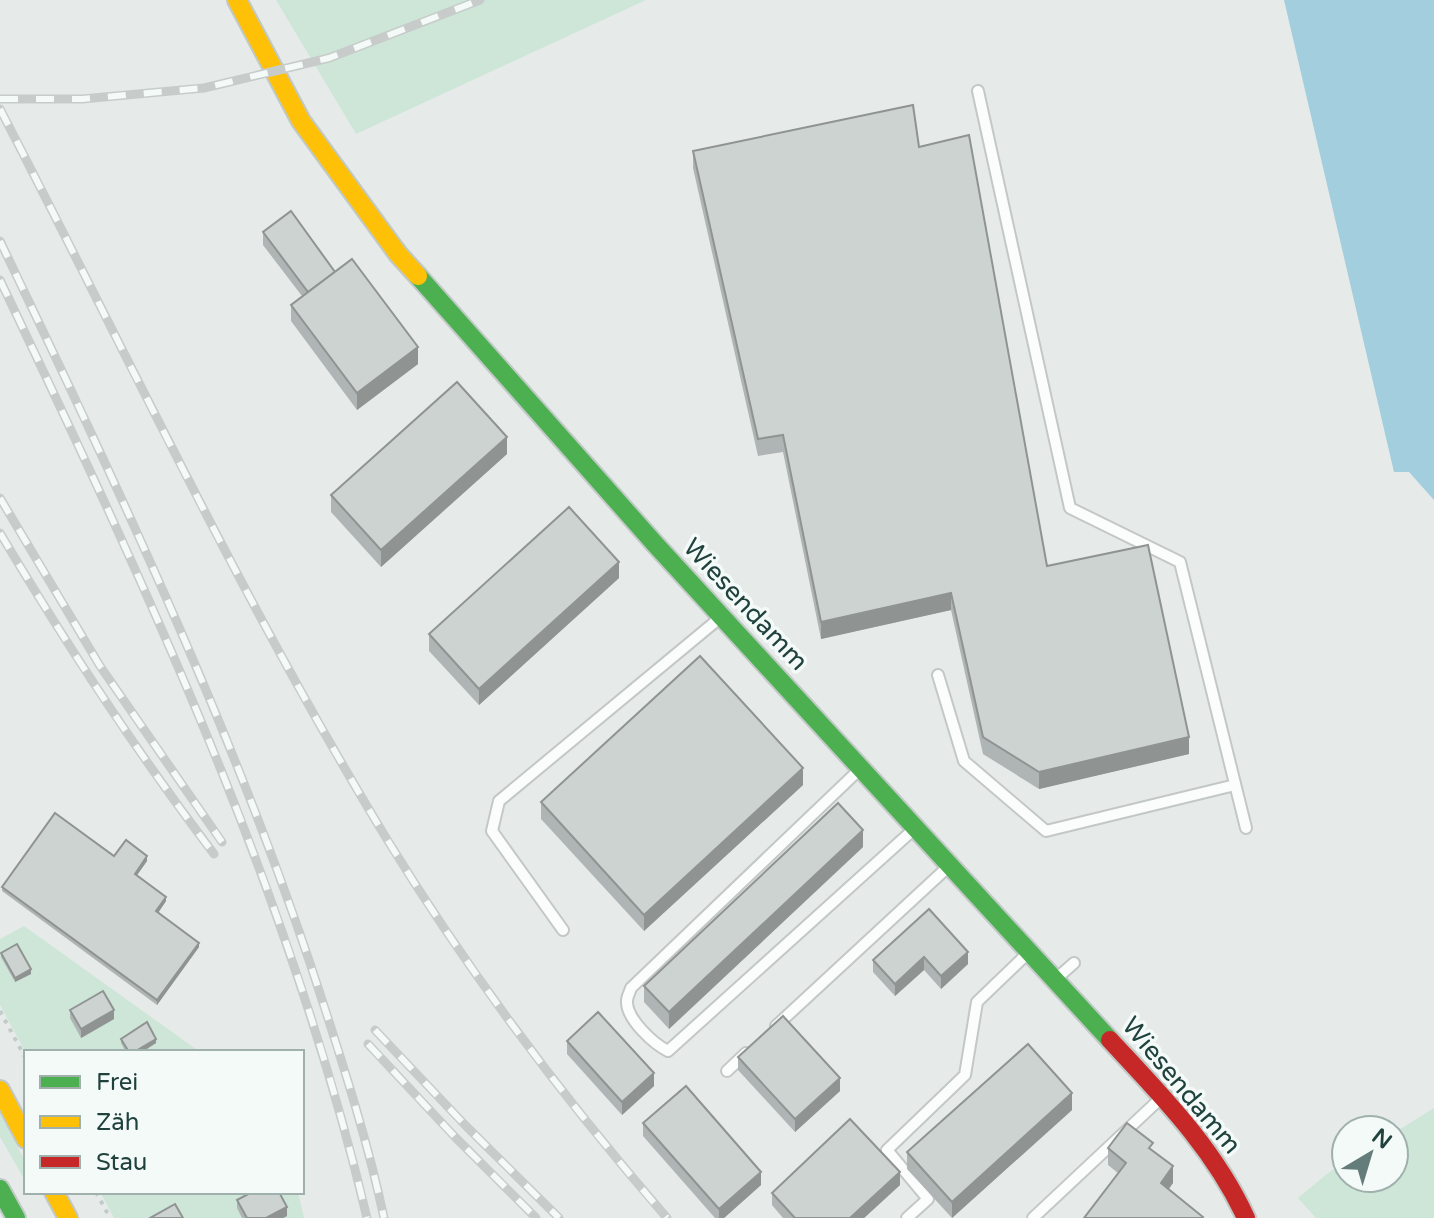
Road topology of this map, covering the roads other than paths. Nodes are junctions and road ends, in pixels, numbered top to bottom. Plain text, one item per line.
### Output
1 (238, 1) edge
2 (978, 91) dead end
3 (723, 615) junction
4 (938, 675) dead end
5 (862, 767) junction
6 (1235, 785) junction
7 (916, 827) junction
8 (1246, 828) dead end
9 (951, 865) junction
10 (563, 930) dead end
11 (1030, 952) junction
12 (1074, 963) dead end
13 (1055, 980) junction
14 (772, 1029) edge
15 (750, 1050) edge
16 (727, 1071) dead end
17 (0, 1090) edge
18 (1162, 1097) junction
19 (24, 1135) edge
20 (0, 1189) edge
21 (55, 1194) edge
22 (65, 1217) edge
23 (16, 1218) edge
24 (907, 1218) edge
25 (1033, 1218) edge
26 (1246, 1218) edge

1 - 3 street, Wiesendamm
2 - 6 lane
3 - 5 street, Wiesendamm
3 - 10 lane
4 - 6 lane
5 - 7 street, Wiesendamm
5 - 7 lane
6 - 8 lane
7 - 9 street, Wiesendamm
9 - 11 street, Wiesendamm
9 - 14 lane
11 - 13 street, Wiesendamm
11 - 24 lane
12 - 13 lane
13 - 18 street, Wiesendamm
15 - 16 lane
17 - 19 street
18 - 25 lane
18 - 26 street, Wiesendamm
20 - 23 street
21 - 22 street

